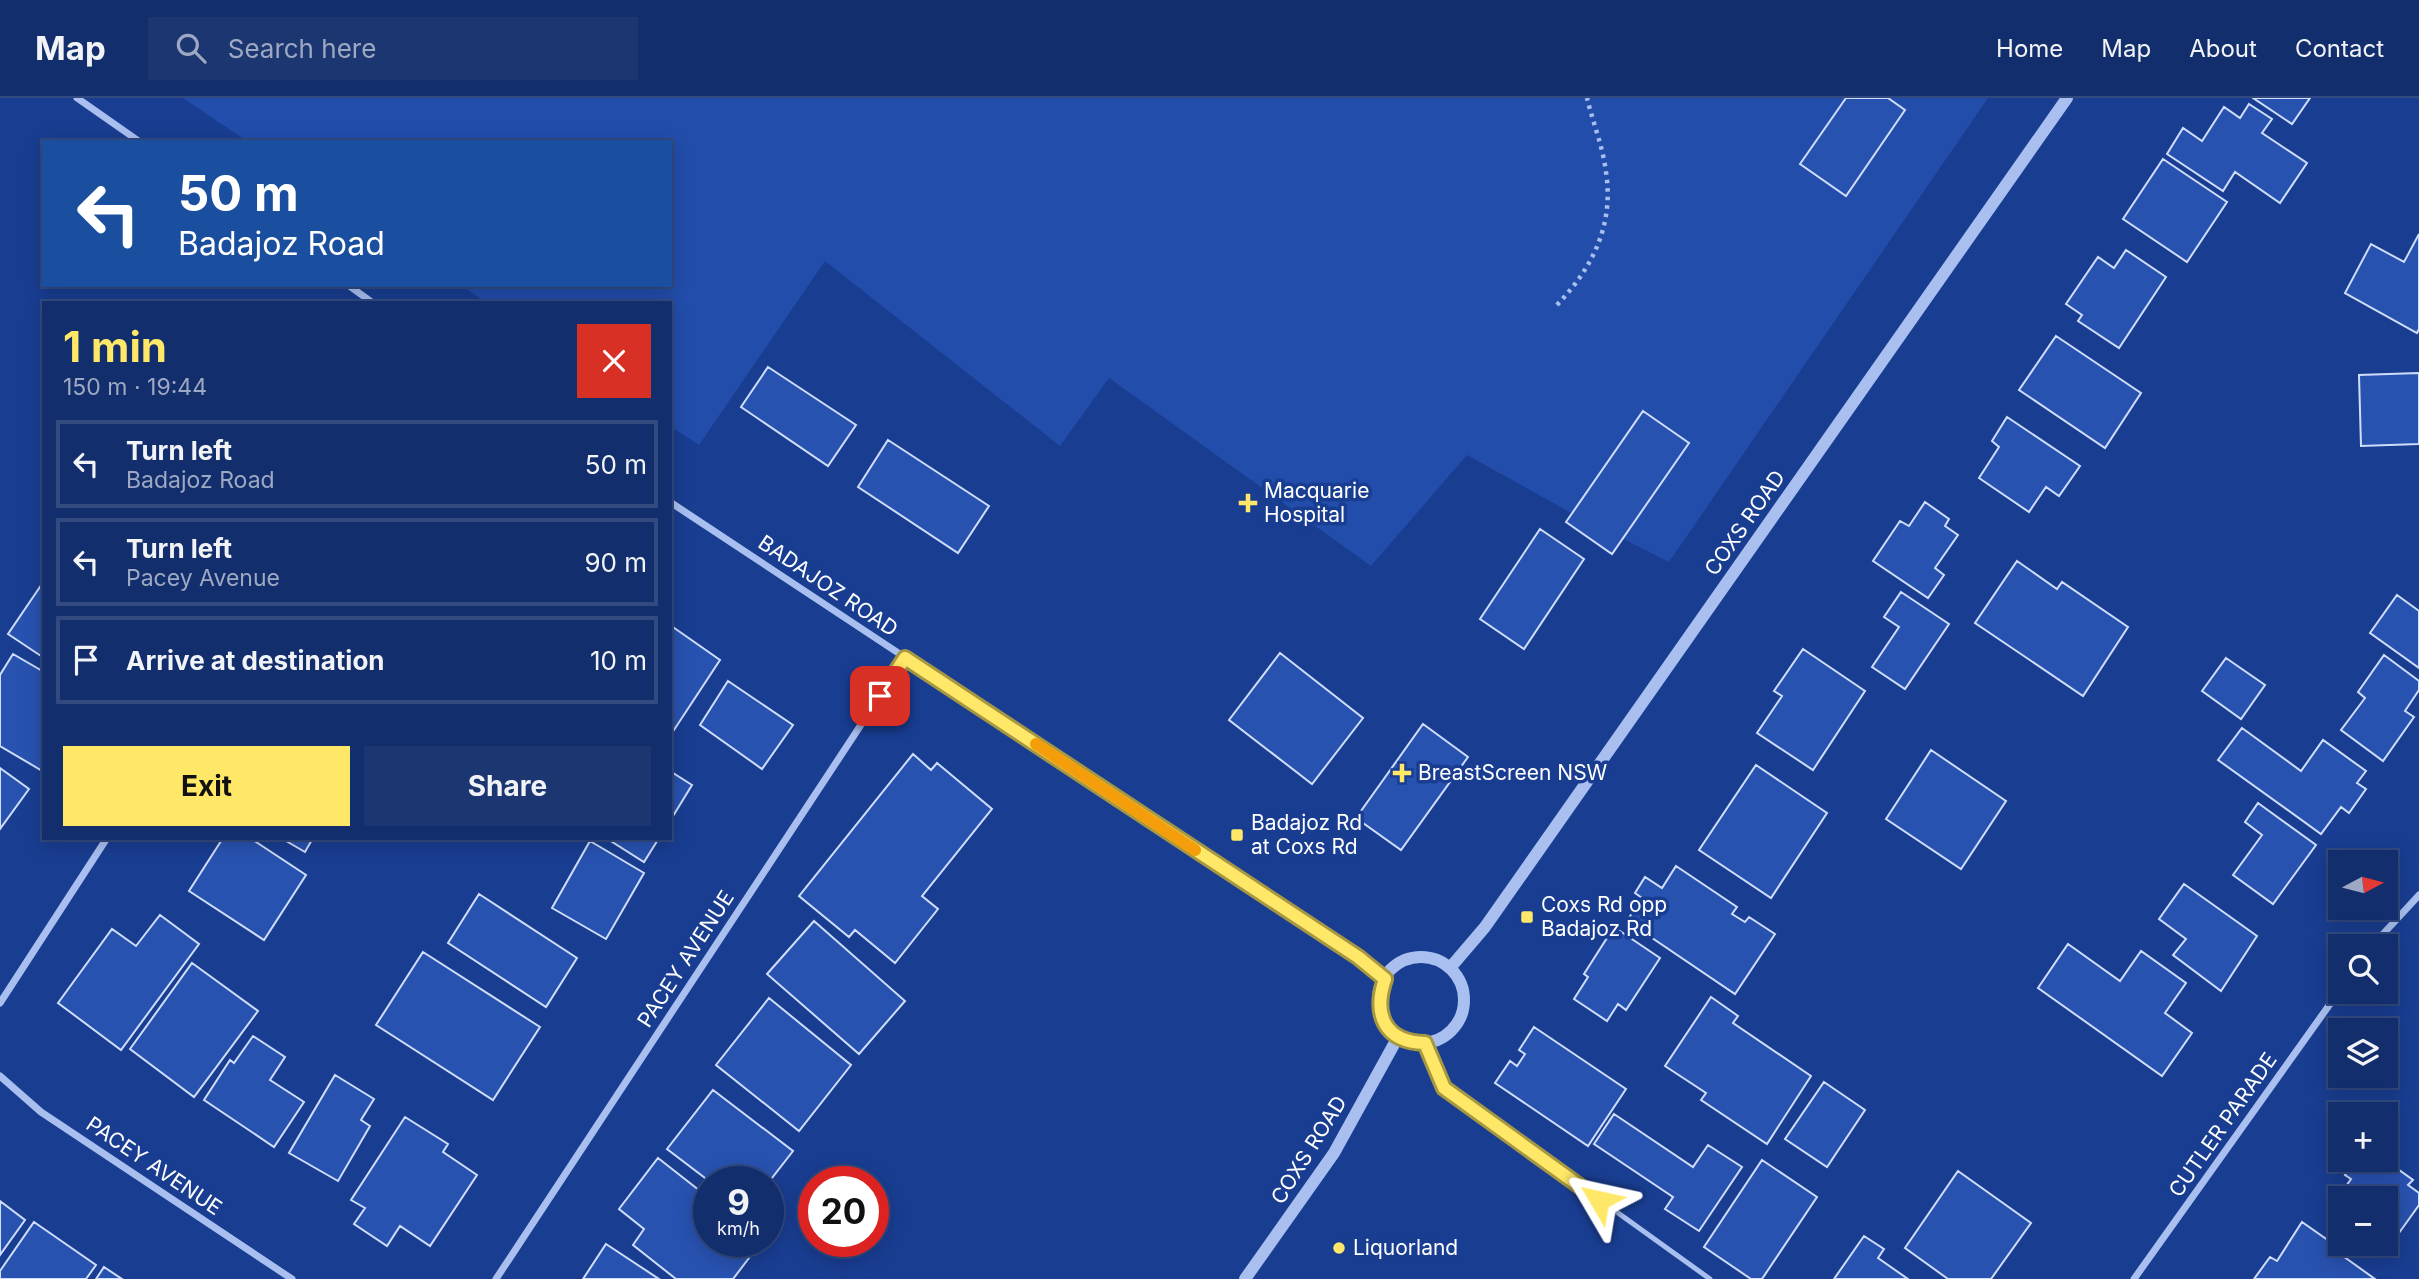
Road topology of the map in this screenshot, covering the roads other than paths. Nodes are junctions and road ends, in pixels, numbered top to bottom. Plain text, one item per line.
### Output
1 (77, 98) edge
2 (2067, 98) edge
3 (137, 140) edge
4 (351, 287) edge
5 (370, 301) edge
6 (672, 503) edge
7 (905, 658) junction
8 (106, 840) edge
9 (2419, 895) edge
10 (2383, 934) edge
11 (1450, 968) junction
12 (1385, 979) junction
13 (0, 1003) edge
14 (2330, 1004) edge
15 (1398, 1037) junction
16 (1425, 1043) junction
17 (0, 1076) edge
18 (292, 1279) edge
19 (496, 1279) edge
20 (1245, 1279) edge
21 (1710, 1279) edge
22 (2134, 1279) edge

1 - 3 street
2 - 11 street, COXS ROAD
4 - 5 street
6 - 7 street, BADAJOZ ROAD
7 - 12 street, BADAJOZ ROAD
7 - 19 street, PACEY AVENUE
8 - 13 street
9 - 10 street
11 - 12 street
11 - 16 street
12 - 15 street
14 - 22 street, CUTLER PARADE
15 - 16 street
15 - 20 street, COXS ROAD
16 - 21 lane
17 - 18 street, PACEY AVENUE

